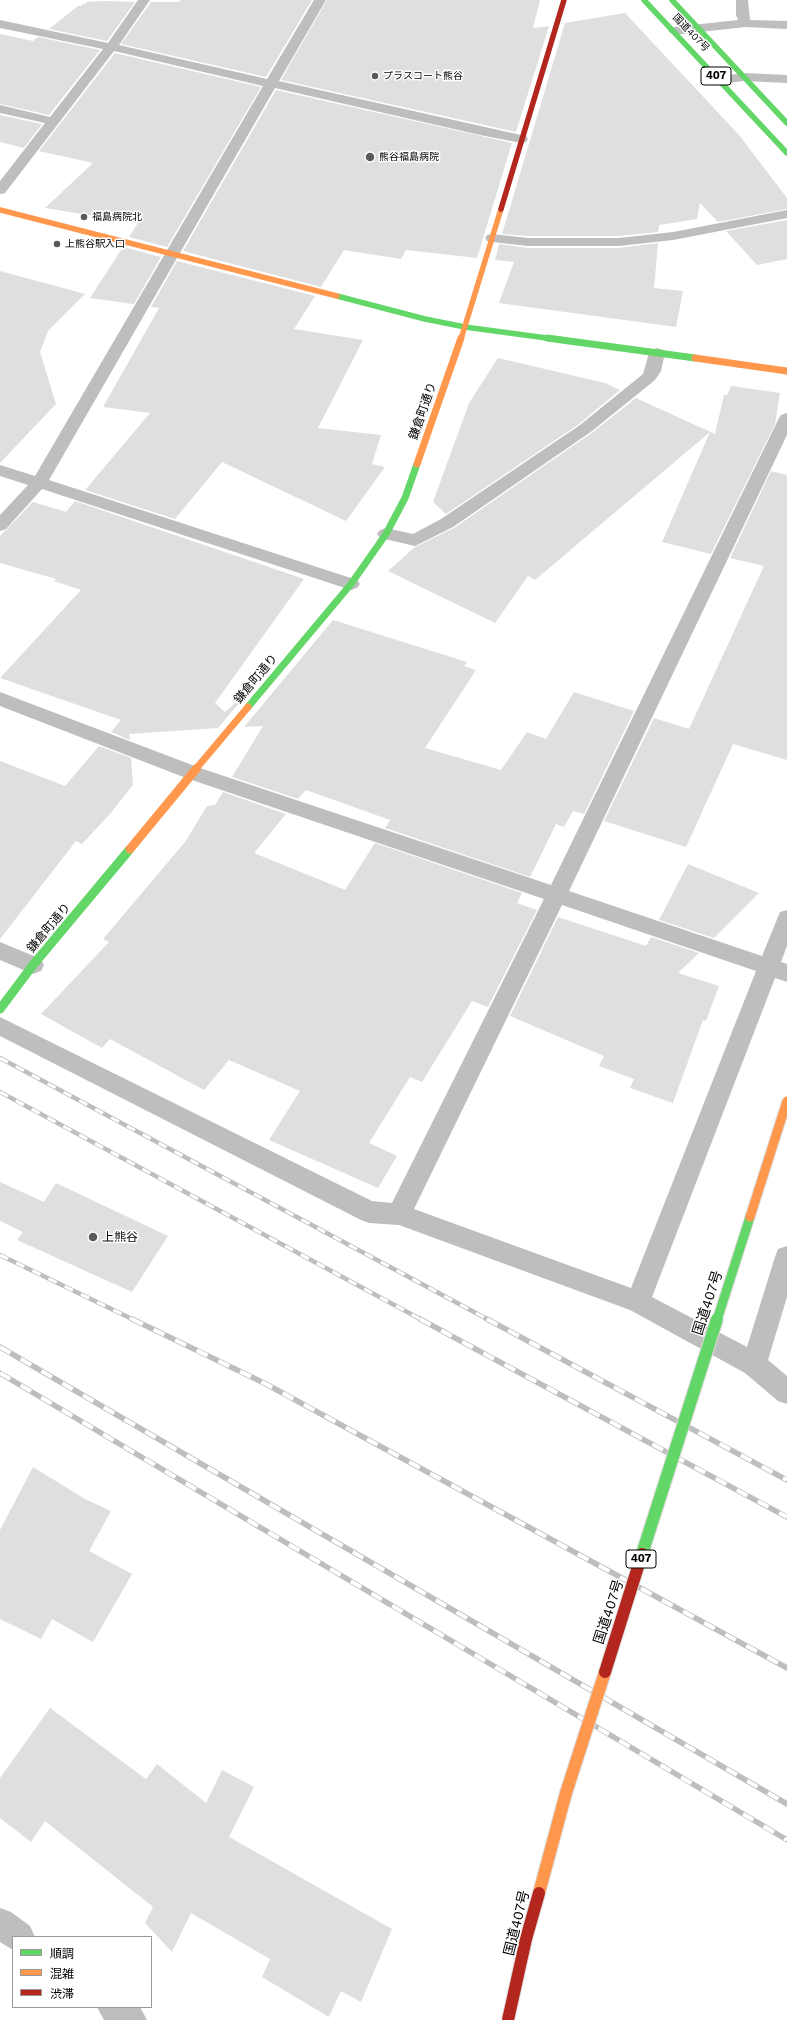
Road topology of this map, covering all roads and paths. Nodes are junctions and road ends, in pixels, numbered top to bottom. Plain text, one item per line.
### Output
1 (144, 0) edge
2 (320, 0) edge
3 (564, 0) edge
4 (644, 0) edge
5 (672, 0) edge
6 (742, 0) edge
7 (745, 22) junction
8 (0, 24) edge
9 (787, 25) edge
10 (698, 28) junction
11 (674, 31) junction
12 (110, 47) junction
13 (744, 77) junction
14 (787, 79) edge
15 (721, 80) junction
16 (271, 84) junction
17 (0, 109) edge
18 (52, 121) junction
19 (787, 123) edge
20 (521, 139) junction
21 (787, 153) edge
22 (0, 190) edge
23 (0, 210) edge
24 (787, 214) edge
25 (492, 238) junction
26 (173, 254) junction
27 (465, 327) junction
28 (657, 353) junction
29 (787, 371) edge
30 (787, 418) edge
31 (0, 470) edge
32 (40, 482) junction
33 (0, 525) edge
34 (386, 534) junction
35 (351, 584) junction
36 (0, 698) edge
37 (193, 774) junction
38 (556, 896) junction
39 (787, 918) edge
40 (0, 951) edge
41 (33, 966) junction
42 (778, 970) edge
43 (0, 1009) edge
44 (0, 1026) edge
45 (787, 1101) edge
46 (399, 1214) junction
47 (787, 1257) edge
48 (638, 1302) junction
49 (754, 1364) junction
50 (787, 1392) edge
51 (0, 1923) edge
52 (18, 1936) edge
53 (114, 2008) edge
54 (131, 2020) edge
55 (508, 2020) edge

1 - 12 street
2 - 16 street
3 - 20 main road, 鎌倉町通り
4 - 11 main road, 国道407号 / 407
5 - 10 main road, 国道407号 / 407
6 - 7 street
7 - 9 street
7 - 10 street
8 - 12 street
10 - 11 street
10 - 13 main road, 国道407号 / 407
11 - 15 main road, 国道407号 / 407
12 - 16 street
12 - 18 street
13 - 14 street
13 - 15 street
13 - 19 main road, 国道407号 / 407
15 - 21 main road, 国道407号 / 407
16 - 20 street
16 - 26 street
17 - 18 street
18 - 22 street
20 - 25 main road, 鎌倉町通り
23 - 26 main road
24 - 25 street
25 - 27 main road, 鎌倉町通り
26 - 27 main road
26 - 32 street
27 - 28 main road
27 - 34 main road, 鎌倉町通り
28 - 29 main road
28 - 34 street
30 - 38 street
31 - 32 street
32 - 33 street
32 - 35 street
34 - 35 main road, 鎌倉町通り
35 - 37 main road, 鎌倉町通り
36 - 37 street
37 - 38 street
37 - 41 main road, 鎌倉町通り
38 - 42 street
38 - 46 street
39 - 42 street
40 - 41 street
41 - 43 main road, 鎌倉町通り
42 - 48 street
44 - 46 street
45 - 55 main road, 国道407号 / 407, bridge
46 - 48 street
47 - 49 street
48 - 49 street
49 - 50 street
51 - 52 street
53 - 54 street

